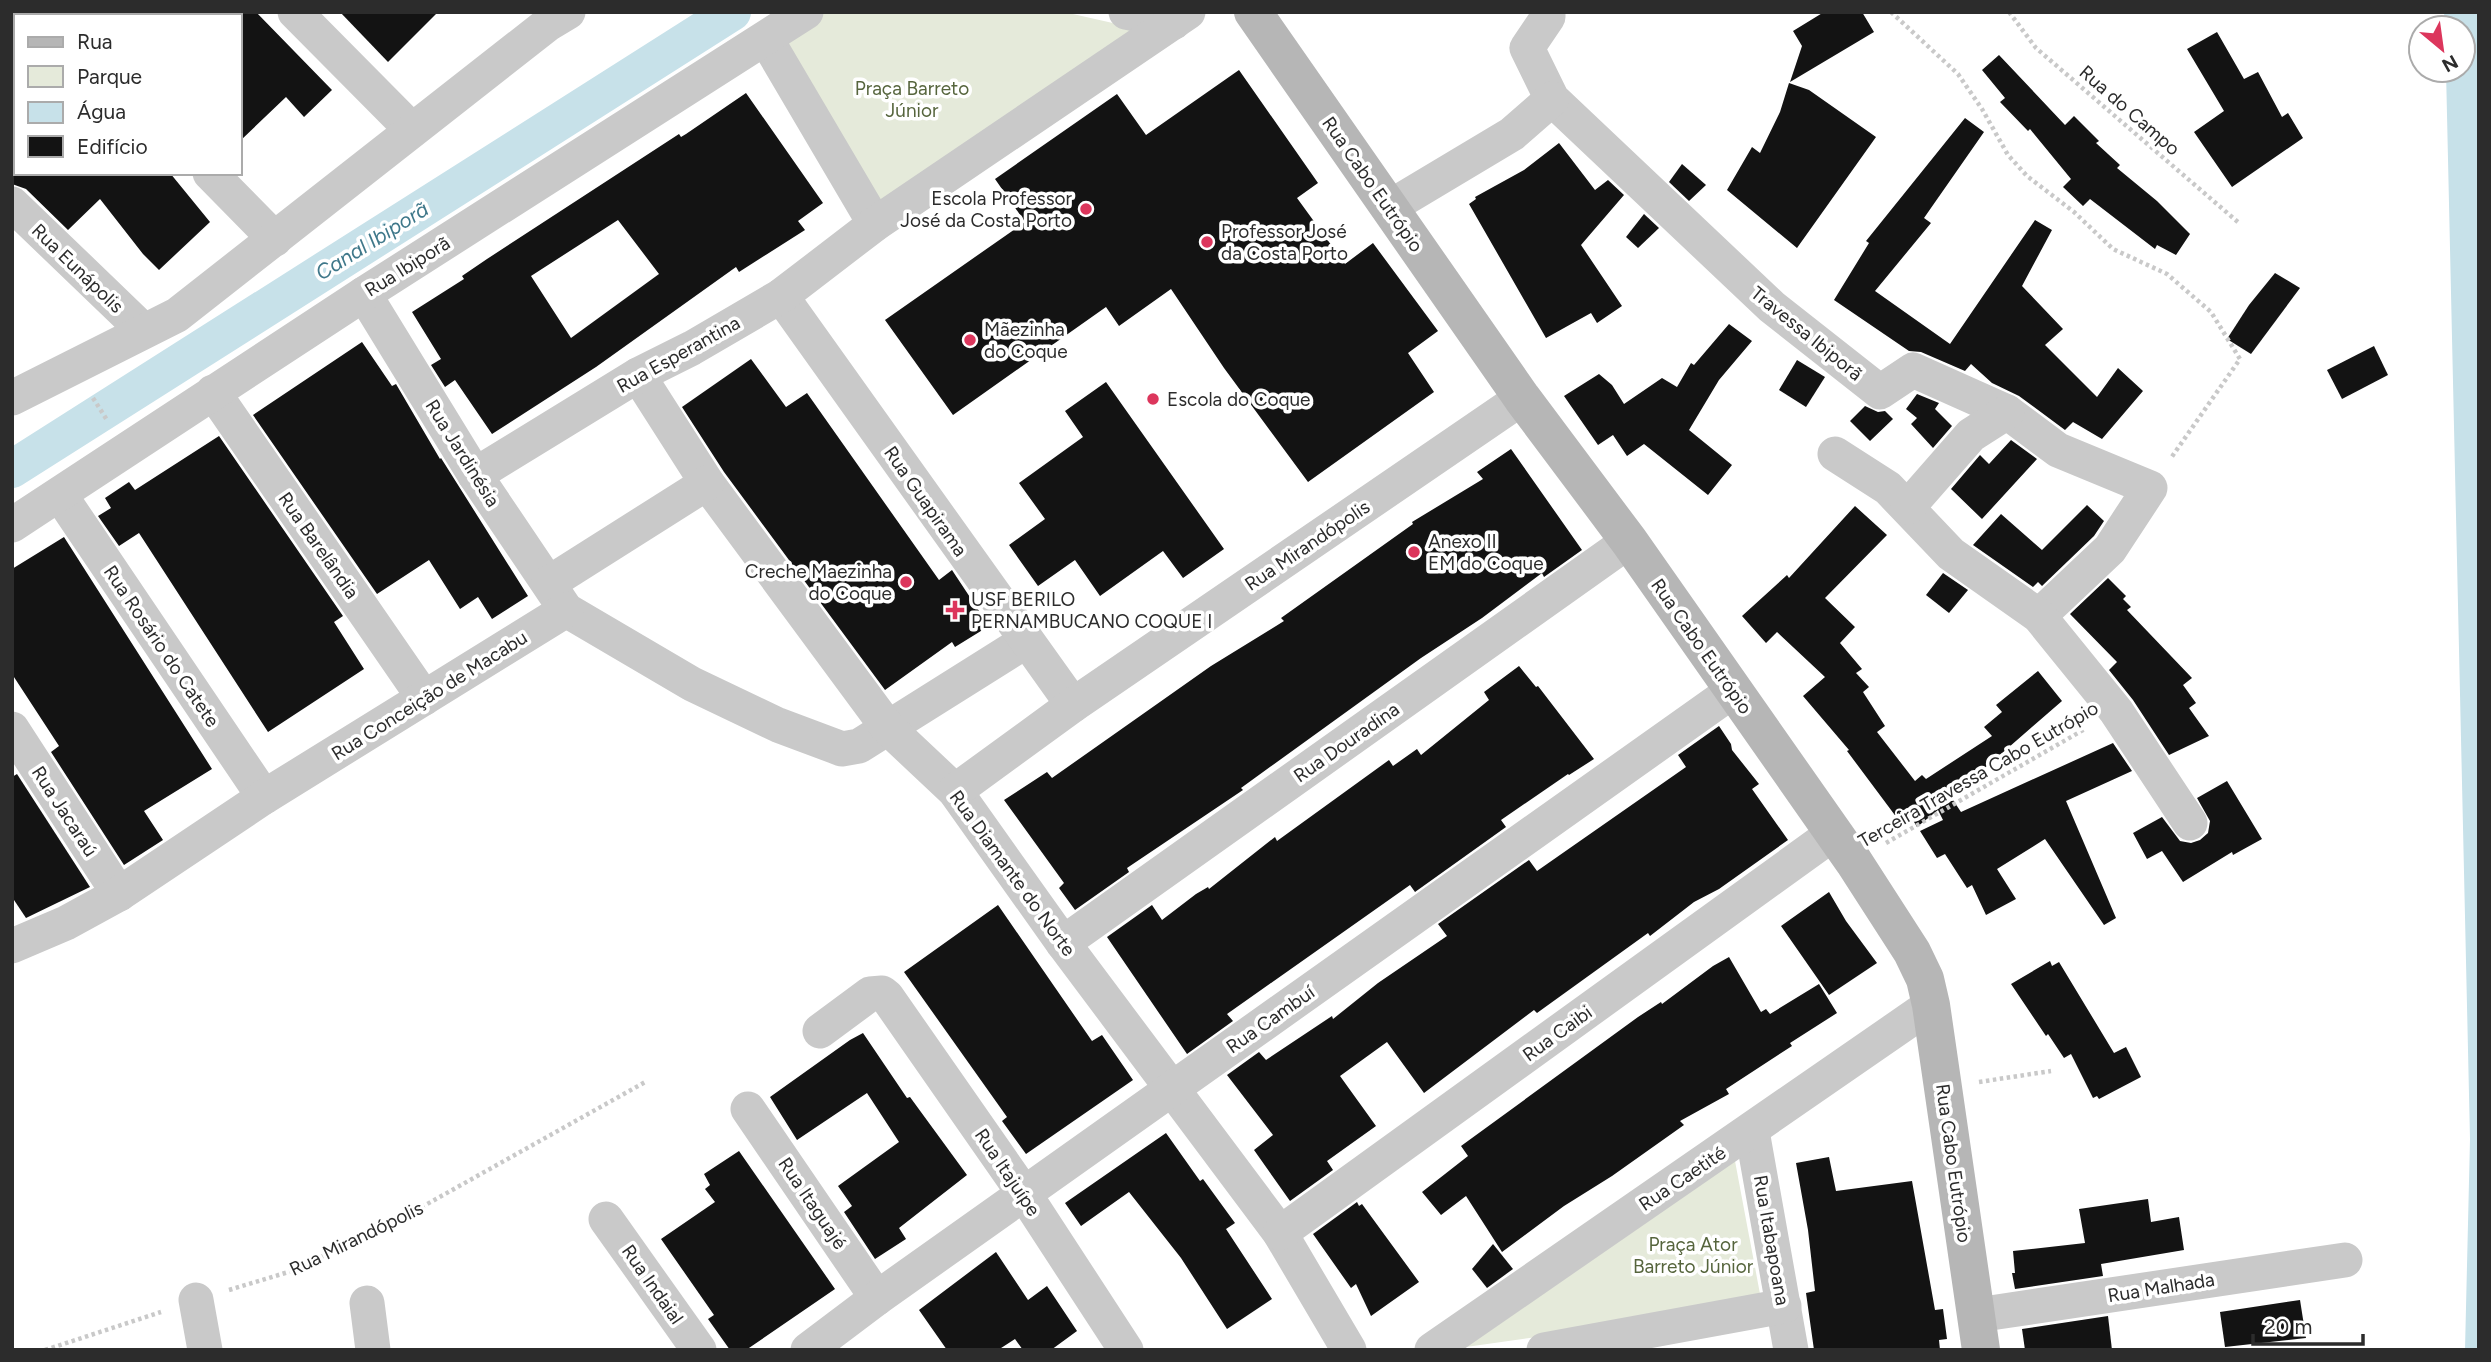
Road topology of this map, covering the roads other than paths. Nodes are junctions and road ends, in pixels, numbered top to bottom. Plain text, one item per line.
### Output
1 (295, 12) edge
2 (806, 12) edge
3 (1126, 12) edge
4 (1253, 12) edge
5 (1548, 12) edge
6 (551, 16) edge
7 (1181, 17) edge
8 (766, 39) junction
9 (1552, 99) junction
10 (412, 130) junction
11 (212, 175) edge
12 (12, 204) edge
13 (1390, 207) junction
14 (875, 224) junction
15 (275, 239) junction
16 (364, 294) junction
17 (781, 296) junction
18 (144, 331) junction
19 (638, 375) junction
20 (213, 392) junction
21 (12, 398) edge
22 (1522, 398) junction
23 (2007, 412) junction
24 (1835, 454) dead end
25 (475, 475) junction
26 (707, 483) junction
27 (60, 495) junction
28 (1908, 507) junction
29 (12, 525) edge
30 (1629, 541) junction
31 (558, 596) junction
32 (2039, 616) junction
33 (1026, 641) junction
34 (1734, 691) junction
35 (424, 698) junction
36 (1073, 705) junction
37 (12, 729) edge
38 (874, 737) junction
39 (955, 791) junction
40 (264, 797) junction
41 (2190, 823) dead end
42 (1844, 847) junction
43 (119, 894) junction
44 (1063, 943) junction
45 (12, 946) edge
46 (1931, 1005) junction
47 (820, 1031) dead end
48 (1173, 1088) junction
49 (748, 1109) dead end
50 (1752, 1131) junction
51 (1025, 1195) junction
52 (606, 1219) dead end
53 (1280, 1233) junction
54 (2345, 1260) dead end
55 (877, 1298) junction
56 (196, 1300) road end
57 (367, 1303) dead end
58 (1784, 1306) junction
59 (1979, 1332) edge
60 (205, 1350) edge
61 (373, 1350) edge
62 (699, 1350) edge
63 (808, 1350) edge
64 (1126, 1350) edge
65 (1349, 1350) edge
66 (1432, 1350) edge
67 (1544, 1350) edge
68 (1791, 1350) edge

1 - 10 street
2 - 8 street, Rua Ibiporã
3 - 7 street
4 - 13 street, Rua Cabo Eutrópio
5 - 9 street, Travessa Ibiporã
6 - 10 street
7 - 14 street, Rua Esperantina
8 - 14 street
8 - 16 street, Rua Ibiporã
9 - 13 street
9 - 23 street, Travessa Ibiporã
10 - 15 street
11 - 15 street
12 - 18 street, Rua Eunápolis
13 - 22 street, Rua Cabo Eutrópio
14 - 17 street, Rua Esperantina
15 - 18 street
16 - 20 street, Rua Ibiporã
16 - 25 street, Rua Jardinésia
17 - 19 street, Rua Esperantina
17 - 33 street, Rua Guapirama
18 - 21 street
19 - 25 street, Rua Esperantina
19 - 26 street, Rua Diamante do Norte
20 - 27 street, Rua Ibiporã
20 - 35 street, Rua Barelândia
22 - 30 street, Rua Cabo Eutrópio
22 - 36 street, Rua Mirandópolis
23 - 28 street
23 - 32 street, Travessa Ibiporã
24 - 28 street
25 - 31 street, Rua Jardinésia
26 - 31 street, Rua Conceição de Macabu
26 - 38 street, Rua Diamante do Norte
27 - 29 street, Rua Ibiporã
27 - 40 street, Rua Rosário do Catete
28 - 32 street
30 - 34 street, Rua Cabo Eutrópio
30 - 44 street, Rua Douradina
31 - 35 street, Rua Conceição de Macabu
31 - 38 street
32 - 41 street
33 - 36 street, Rua Guapirama
33 - 38 street
34 - 42 street, Rua Cabo Eutrópio
34 - 48 street, Rua Cambuí
35 - 40 street, Rua Conceição de Macabu
36 - 39 street, Rua Mirandópolis
37 - 43 street, Rua Jacaraú
38 - 39 street, Rua Diamante do Norte
39 - 44 street, Rua Diamante do Norte
40 - 43 street, Rua Conceição de Macabu
42 - 46 street, Rua Cabo Eutrópio
42 - 53 street, Rua Caibi
43 - 45 street, Rua Conceição de Macabu
44 - 48 street, Rua Diamante do Norte
46 - 50 street, Rua Caetité
46 - 59 street, Rua Cabo Eutrópio
47 - 51 street, Rua Itajuípe
48 - 51 street, Rua Cambuí
48 - 53 street, Rua Diamante do Norte
49 - 55 street, Rua Itaguajé
50 - 58 street, Rua Itabapoana
50 - 66 street, Rua Caetité
51 - 55 street, Rua Cambuí
51 - 64 street, Rua Itajuípe
52 - 62 street, Rua Indaial
53 - 65 street, Rua Diamante do Norte
54 - 59 street, Rua Malhada
55 - 63 street, Rua Cambuí
56 - 60 street
57 - 61 street
58 - 67 street
58 - 68 street, Rua Itabapoana

